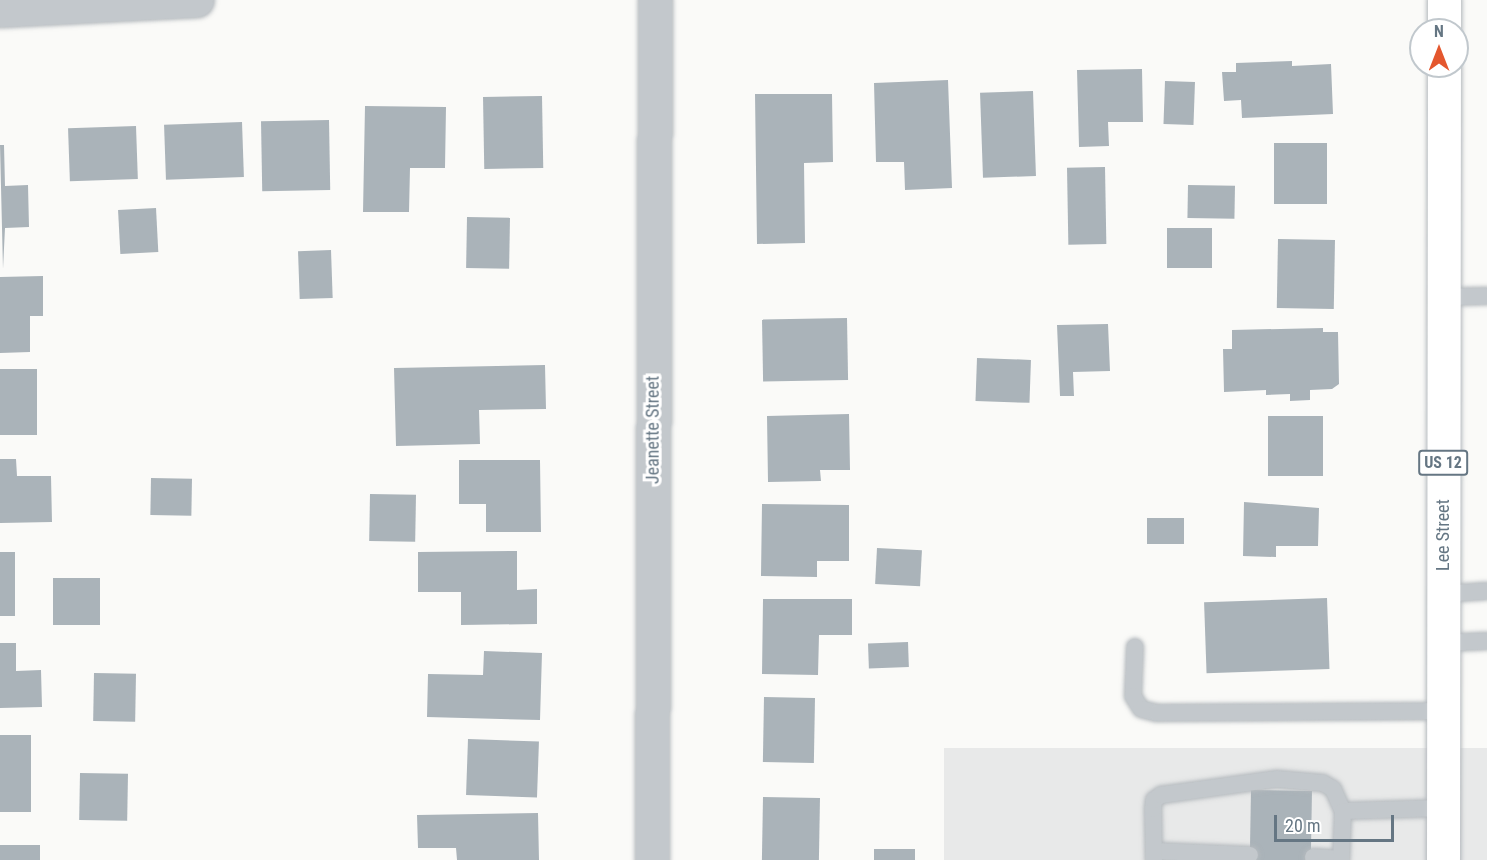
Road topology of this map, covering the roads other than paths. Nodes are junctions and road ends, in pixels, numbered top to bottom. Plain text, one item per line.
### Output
1 (197, 0) edge
2 (655, 0) edge
3 (1444, 0) edge
4 (0, 10) edge
5 (1444, 18) edge
6 (1444, 78) edge
7 (1487, 296) edge
8 (1444, 297) junction
9 (1487, 591) edge
10 (1443, 594) junction
11 (1487, 641) edge
12 (1443, 644) junction
13 (1135, 647) dead end
14 (1443, 711) junction
15 (1443, 808) junction
16 (1343, 811) junction
17 (1250, 855) dead end
18 (1154, 856) edge
19 (1313, 857) dead end
20 (1341, 859) edge
21 (652, 860) edge
22 (1443, 860) edge

1 - 4 street
2 - 21 street, Jeanette Street
3 - 5 main road
6 - 8 main road, Lee Street / US 12
7 - 8 lane
8 - 10 main road, Lee Street / US 12
9 - 10 lane
10 - 12 main road, Lee Street / US 12
11 - 12 lane
12 - 14 main road, Lee Street / US 12
13 - 14 lane
14 - 15 main road, Lee Street / US 12
15 - 16 lane
15 - 22 main road, Lee Street / US 12
16 - 18 lane
16 - 20 lane
17 - 18 lane
19 - 20 lane

